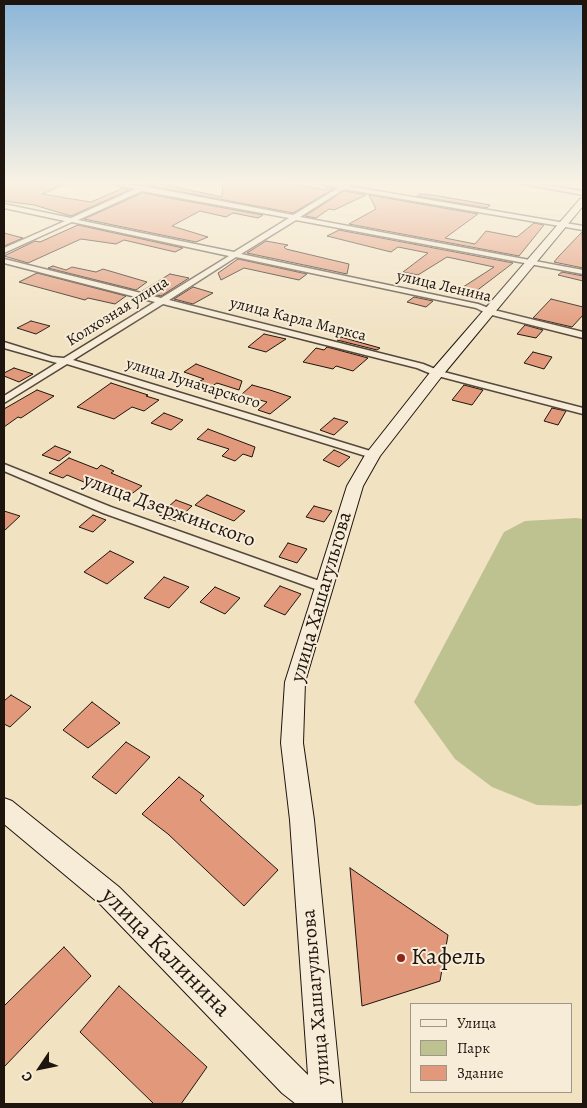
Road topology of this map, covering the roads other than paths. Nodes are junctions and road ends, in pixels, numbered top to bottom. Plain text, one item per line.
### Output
1 (39, 236) edge
2 (145, 236) edge
3 (266, 236) edge
4 (391, 236) edge
5 (554, 236) edge
6 (4, 251) edge
7 (236, 256) junction
8 (4, 260) edge
9 (532, 263) junction
10 (583, 272) edge
11 (161, 301) junction
12 (491, 312) junction
13 (583, 335) edge
14 (4, 345) edge
15 (66, 361) junction
16 (437, 373) junction
17 (4, 400) edge
18 (583, 411) edge
19 (373, 455) junction
20 (4, 467) edge
21 (323, 587) junction
22 (4, 809) edge
23 (320, 1104) edge
24 (326, 1104) edge

1 - 6 street
2 - 7 street, улица Ленина
3 - 7 street, Колхозная улица
4 - 9 street
5 - 9 main road, улица Хашагульгова
7 - 11 street, Колхозная улица
7 - 12 street, улица Ленина
8 - 11 street, улица Карла Маркса
9 - 10 street
9 - 12 main road, улица Хашагульгова
11 - 15 street, Колхозная улица
11 - 16 street, улица Карла Маркса
12 - 13 street, улица Ленина
12 - 16 main road, улица Хашагульгова
14 - 15 street, улица Луначарского
15 - 17 street, Колхозная улица
15 - 19 street, улица Луначарского
16 - 18 street, улица Карла Маркса
16 - 19 main road, улица Хашагульгова
19 - 21 main road, улица Хашагульгова
20 - 21 street, улица Дзержинского
21 - 24 main road, улица Хашагульгова
22 - 23 main road, улица Калинина

